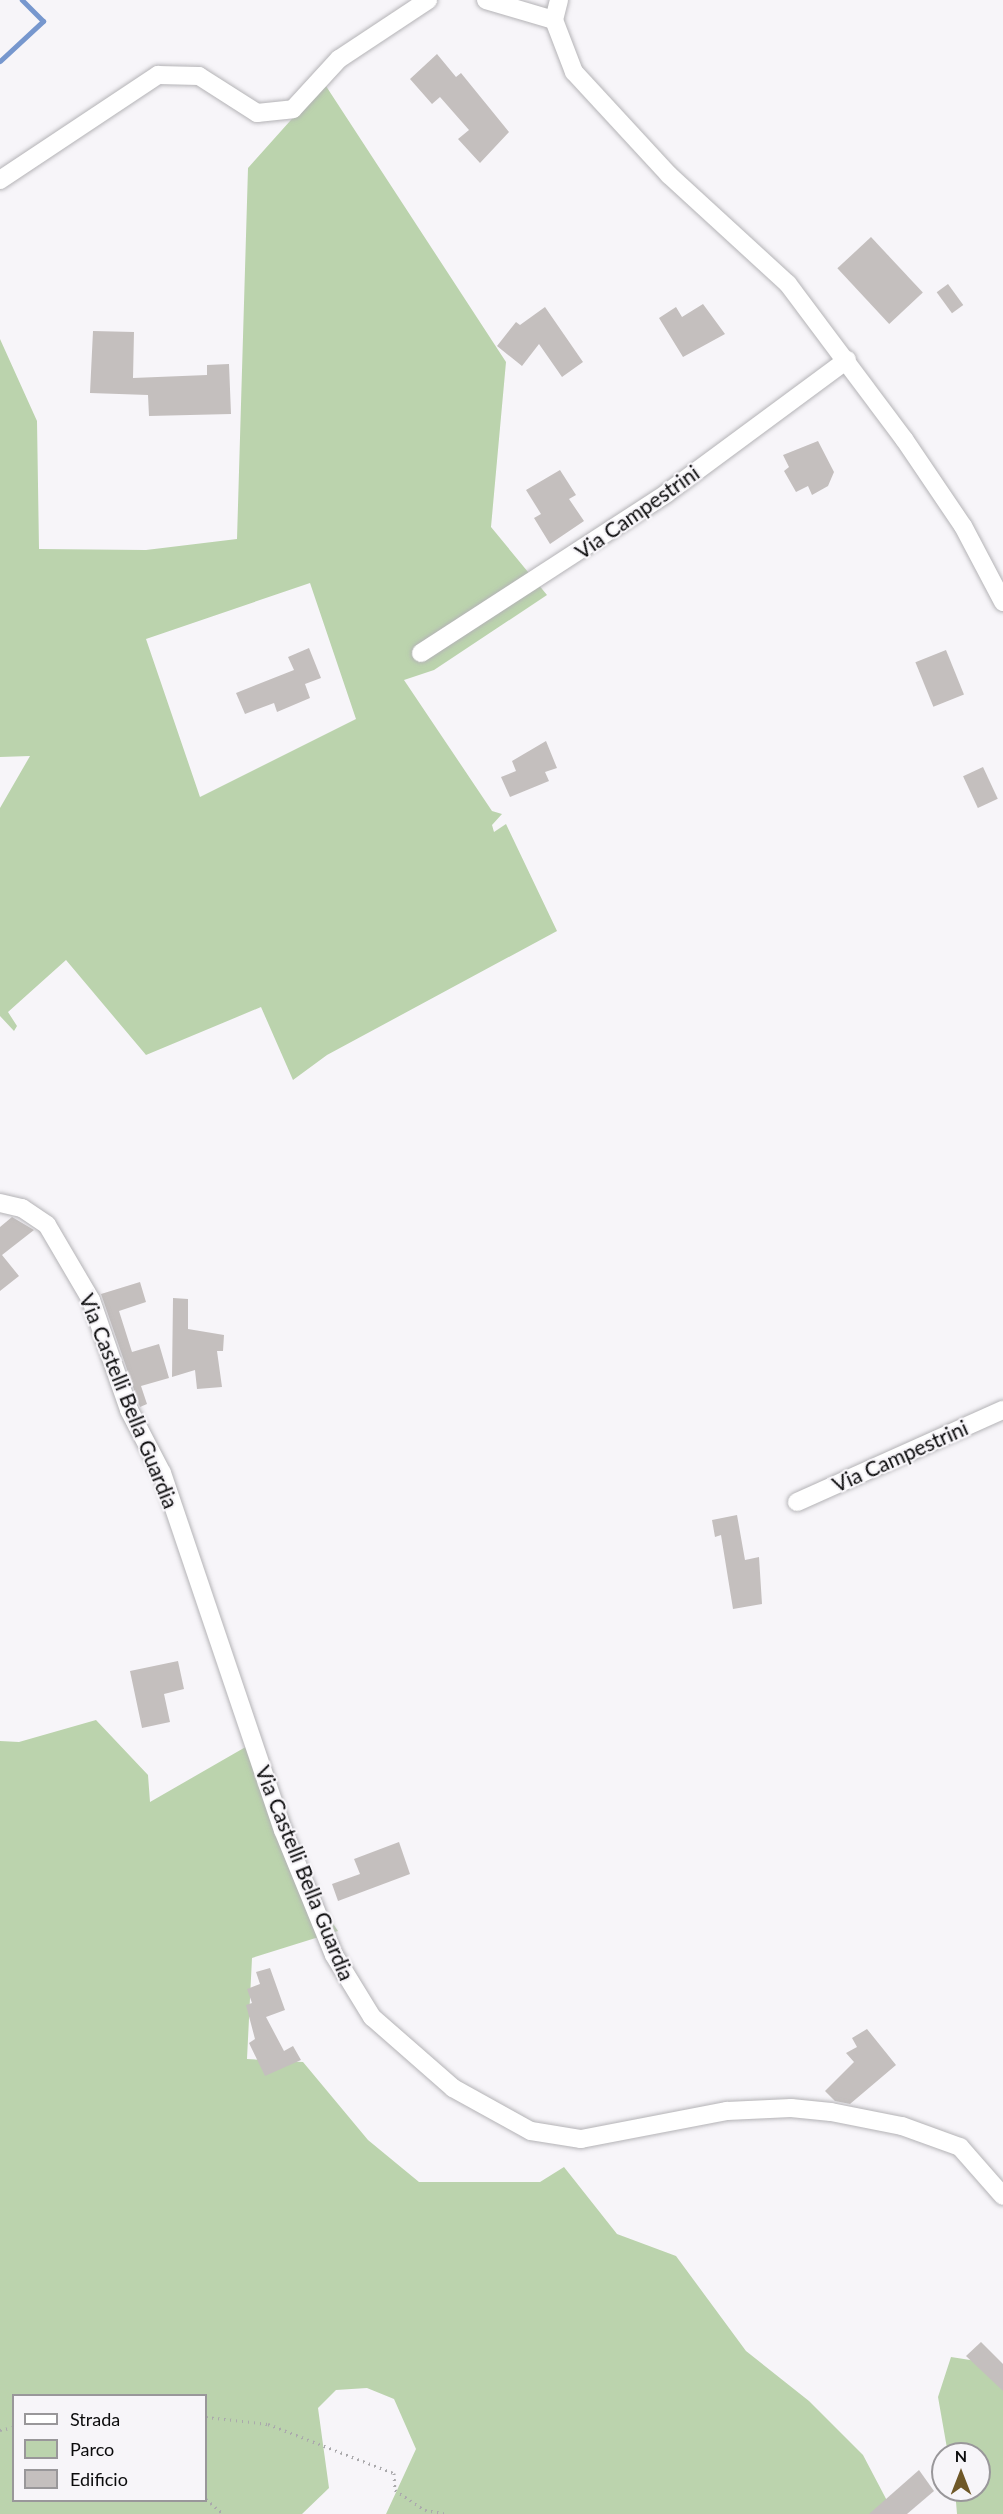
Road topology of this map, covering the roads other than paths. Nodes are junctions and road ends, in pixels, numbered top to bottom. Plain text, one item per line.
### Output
1 (428, 0) edge
2 (486, 0) edge
3 (560, 0) edge
4 (554, 20) junction
5 (0, 180) edge
6 (847, 360) junction
7 (1003, 602) edge
8 (421, 653) dead end
9 (0, 1203) edge
10 (1003, 1410) edge
11 (797, 1502) dead end
12 (1003, 2196) edge

1 - 5 street
2 - 4 street
3 - 4 street
4 - 6 street
6 - 7 street
6 - 8 street, Via Campestrini
9 - 12 street, Via Castelli Bella Guardia
10 - 11 street, Via Campestrini

